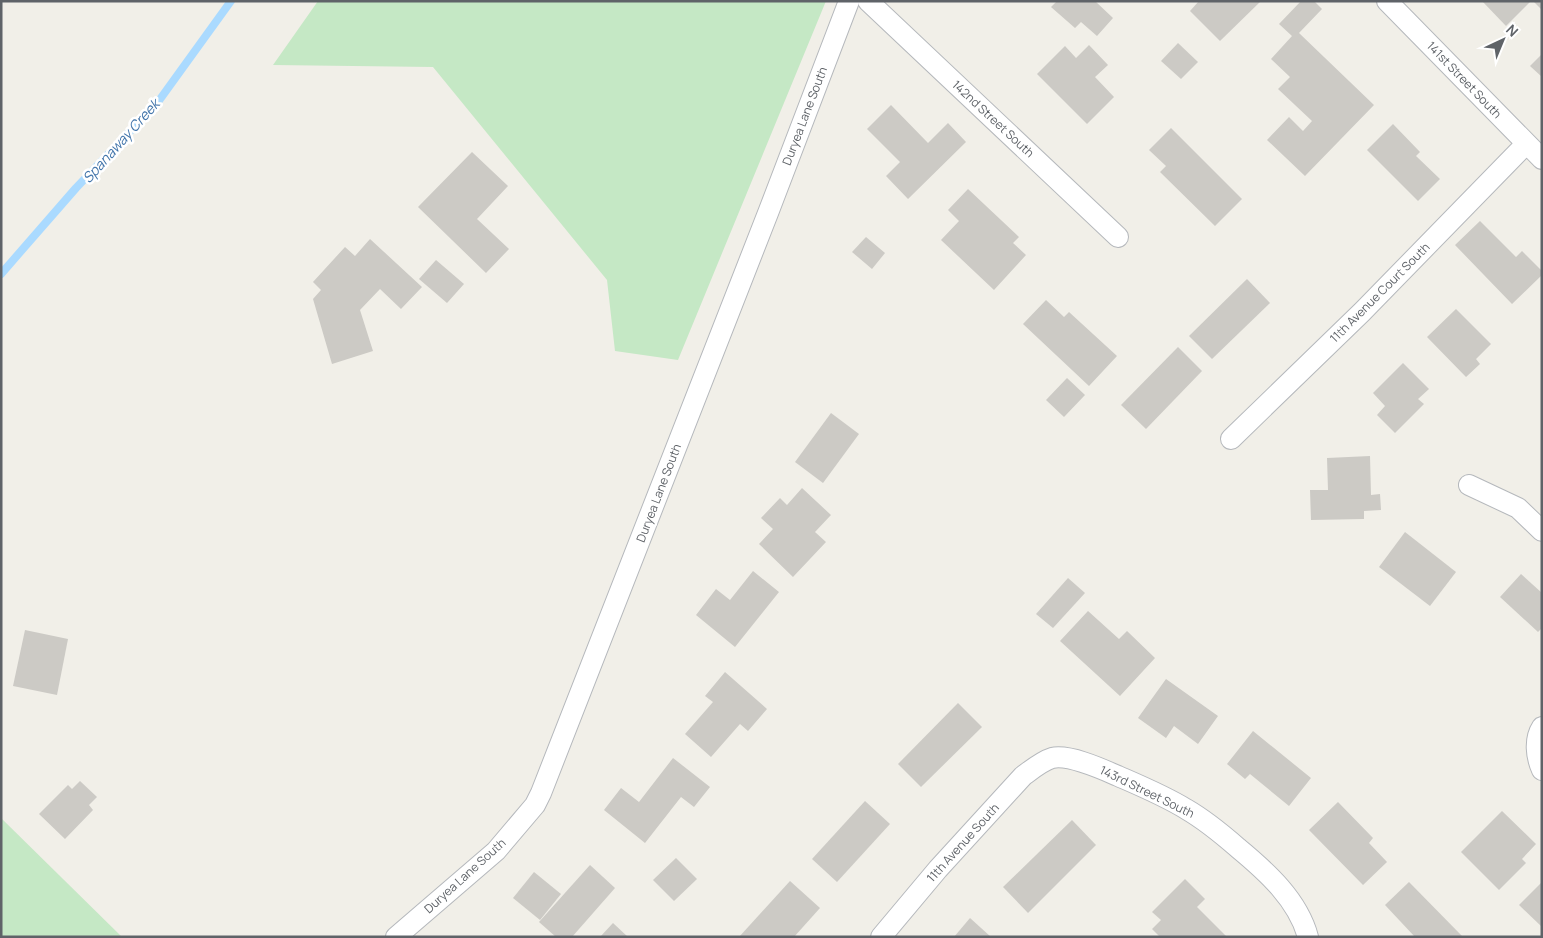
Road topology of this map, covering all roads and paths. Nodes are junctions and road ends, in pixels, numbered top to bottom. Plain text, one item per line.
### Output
1 (849, 1) edge
2 (868, 1) edge
3 (1387, 1) edge
4 (1526, 144) junction
5 (1542, 159) edge
6 (1118, 237) dead end
7 (1231, 439) dead end
8 (1469, 484) dead end
9 (1542, 531) edge
10 (1542, 727) edge
11 (1052, 758) joint
12 (1542, 770) edge
13 (396, 937) edge
14 (882, 937) edge
15 (1308, 937) edge

1 - 13 street, Duryea Lane South
2 - 6 street, 142nd Street South
3 - 4 street, 141st Street South
4 - 5 street, 141st Street South
4 - 7 street, 11th Avenue Court South
8 - 9 street
10 - 12 street
11 - 14 street, 11th Avenue South
11 - 15 street, 143rd Street South

